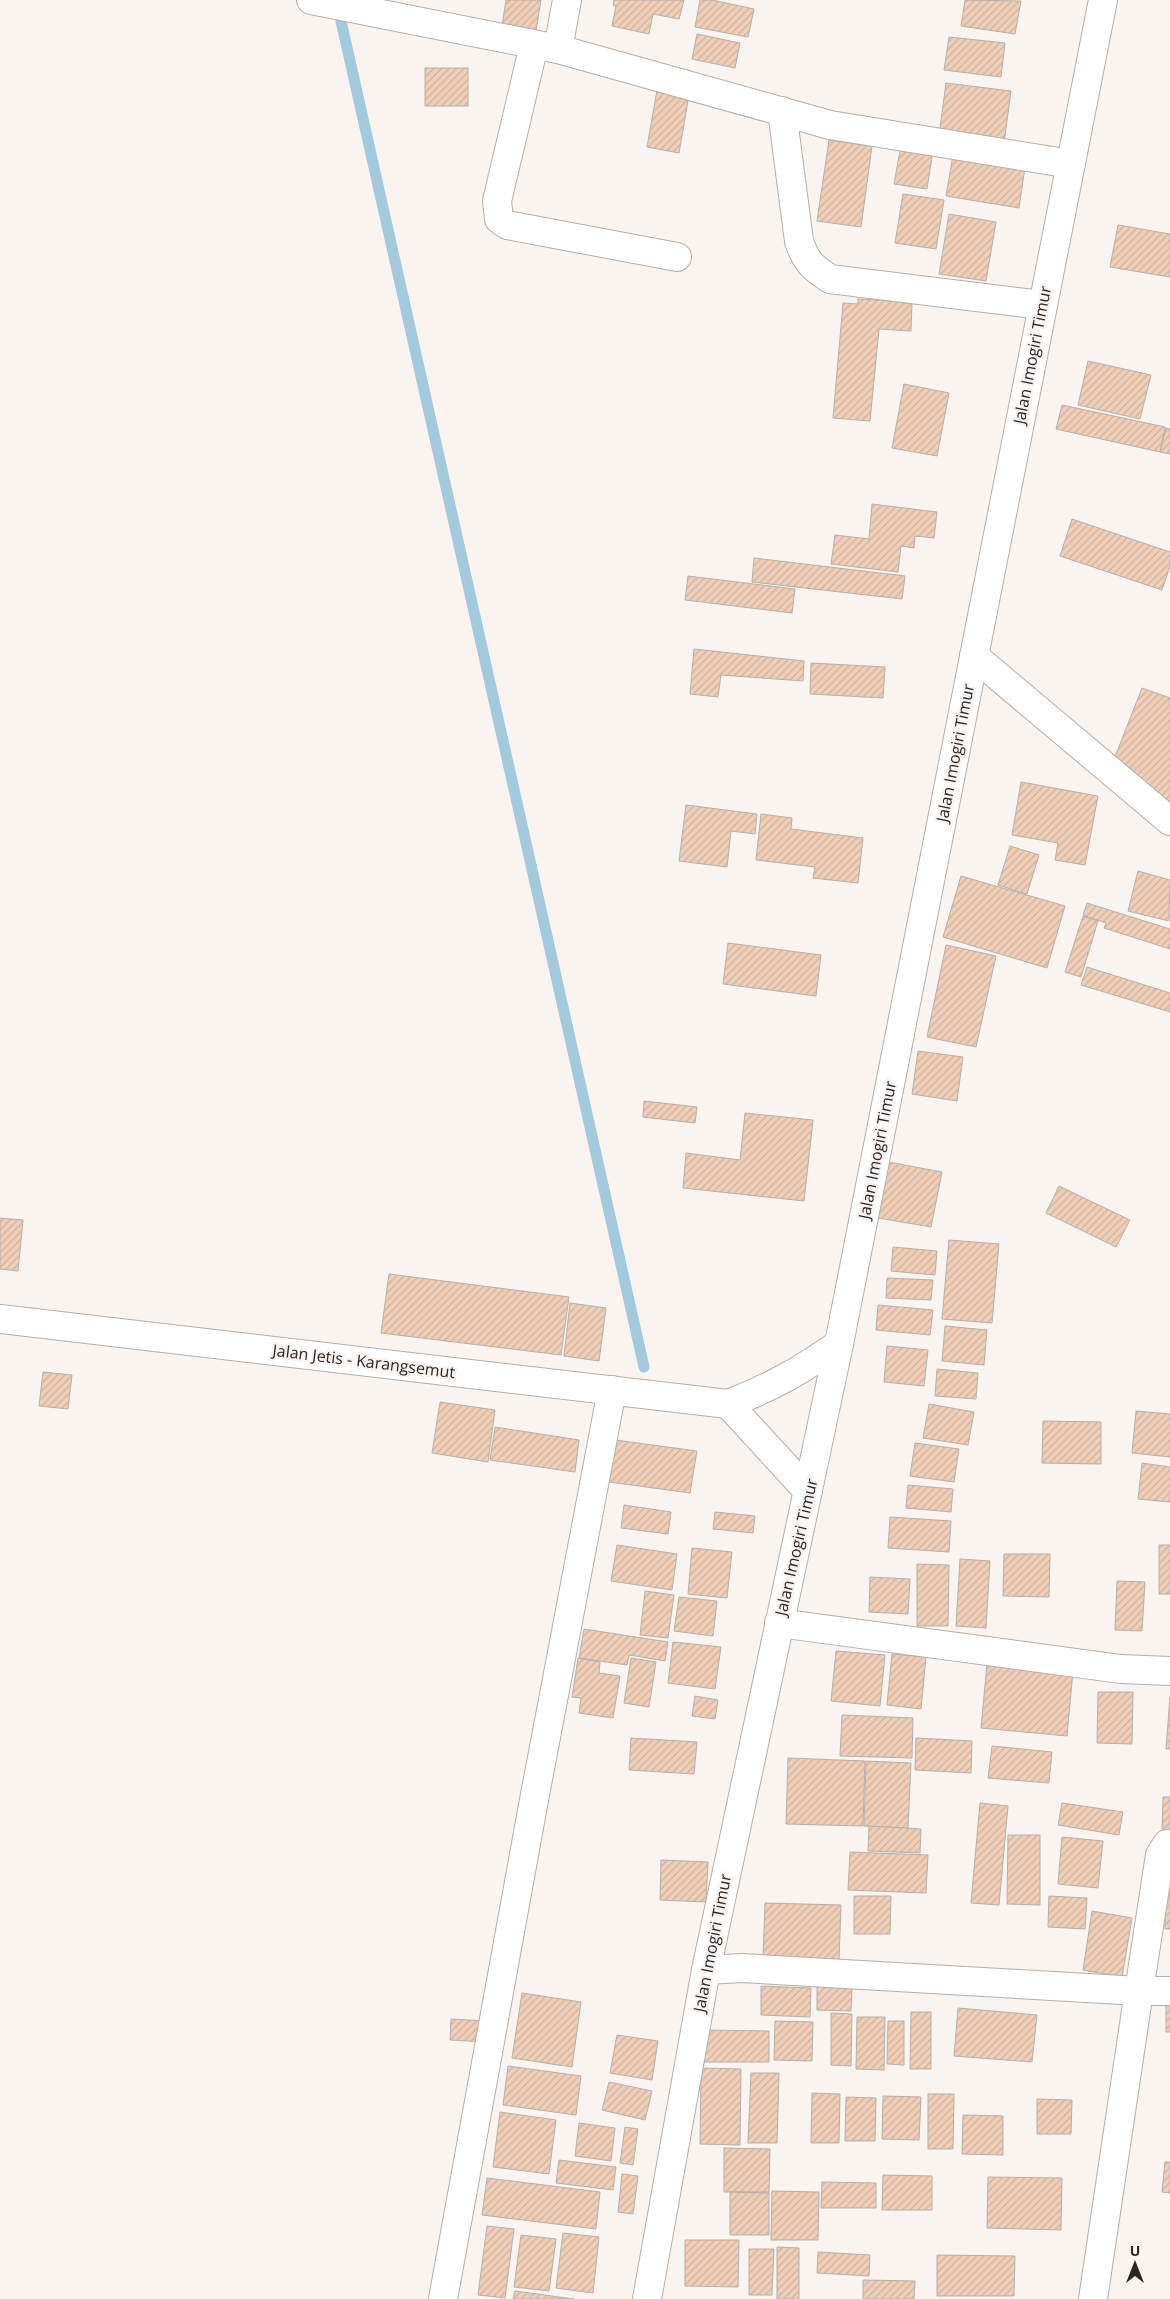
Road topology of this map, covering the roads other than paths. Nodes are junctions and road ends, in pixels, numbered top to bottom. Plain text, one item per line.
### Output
1 (311, 0) edge
2 (567, 0) edge
3 (1102, 0) edge
4 (546, 47) junction
5 (782, 112) junction
6 (1071, 164) junction
7 (678, 258) dead end
8 (1042, 305) junction
9 (974, 656) junction
10 (1170, 822) edge
11 (0, 1319) edge
12 (839, 1344) junction
13 (612, 1390) junction
14 (728, 1404) junction
15 (808, 1491) junction
16 (779, 1623) junction
17 (1170, 1671) edge
18 (1170, 1844) edge
19 (706, 1970) junction
20 (1138, 1991) junction
21 (1170, 1991) edge
22 (443, 2299) edge
23 (647, 2299) edge
24 (1094, 2299) edge

1 - 4 street
2 - 4 street
3 - 6 street, Jalan Imogiri Timur
4 - 5 street
4 - 7 street
5 - 6 street
5 - 8 street
6 - 8 street, Jalan Imogiri Timur
8 - 9 street, Jalan Imogiri Timur
9 - 10 street
9 - 12 street, Jalan Imogiri Timur
11 - 13 street, Jalan Jetis - Karangsemut
12 - 14 street
12 - 15 street, Jalan Imogiri Timur
13 - 14 street, Jalan Jetis - Karangsemut
13 - 22 street
14 - 15 street
15 - 16 street, Jalan Imogiri Timur
16 - 17 street
16 - 19 street, Jalan Imogiri Timur
18 - 20 street
19 - 20 street
19 - 23 street, Jalan Imogiri Timur
20 - 21 street
20 - 24 street

